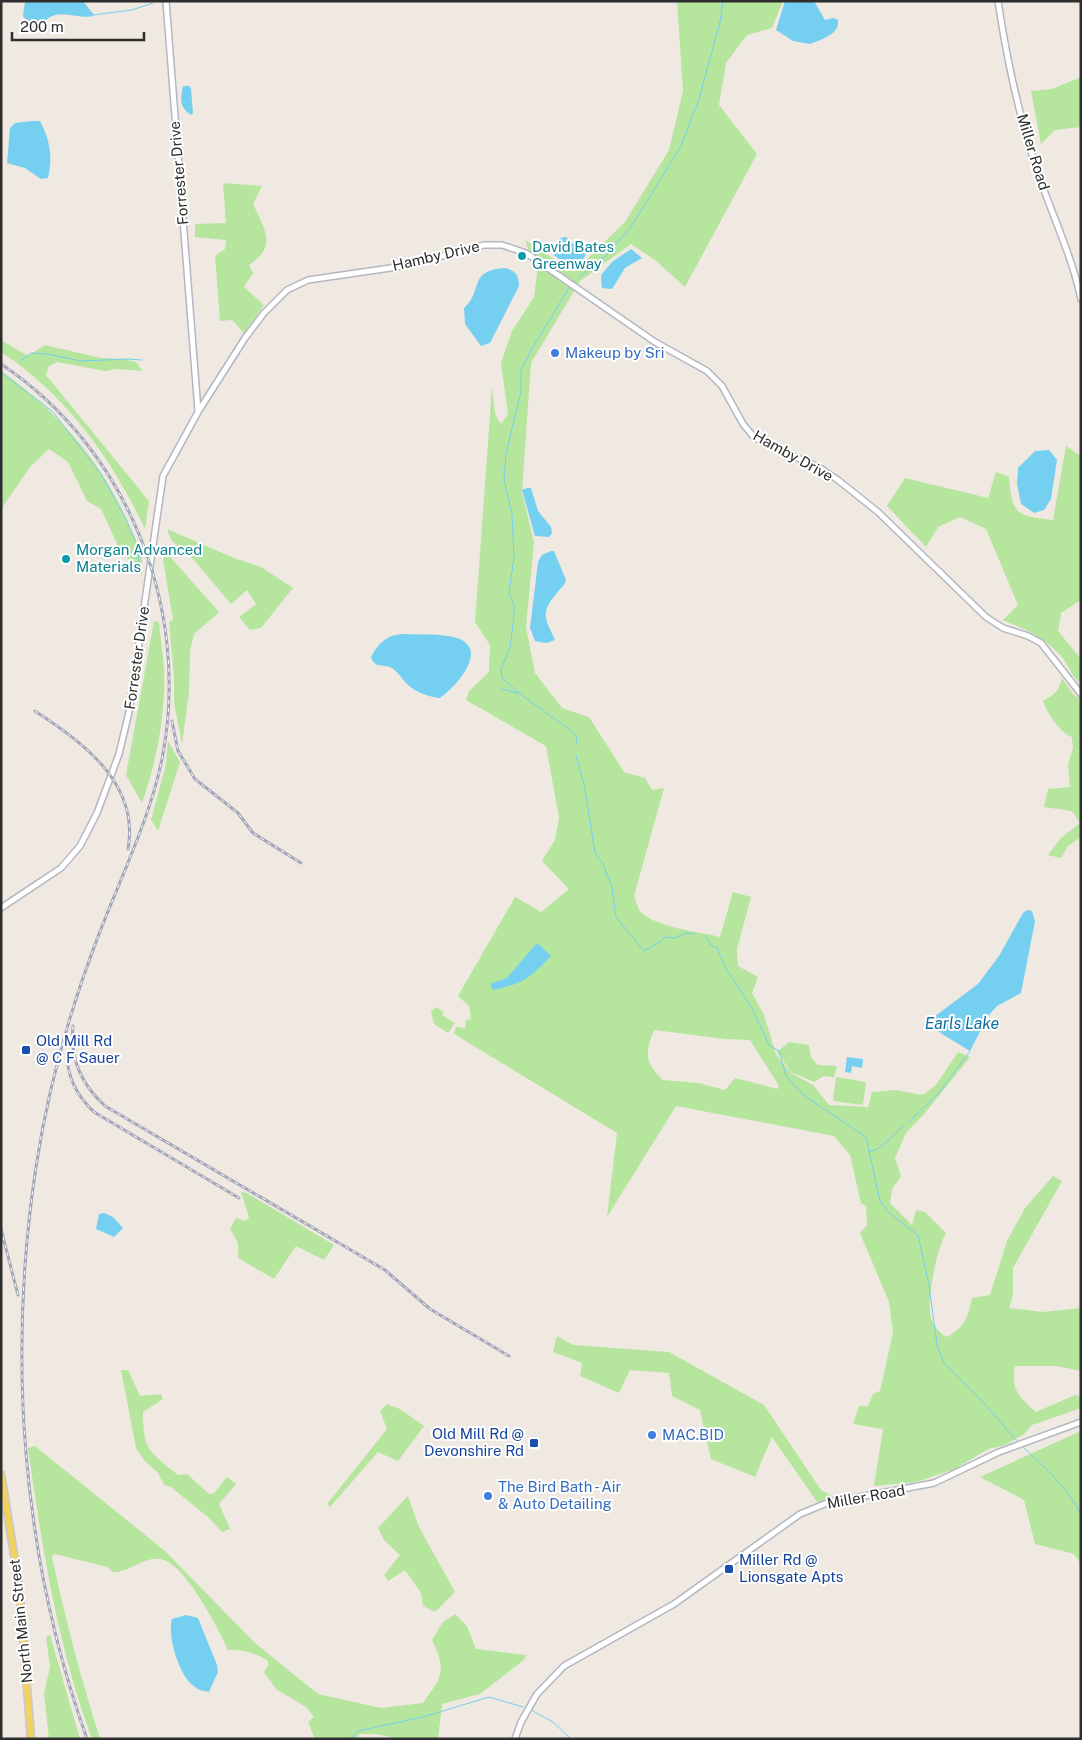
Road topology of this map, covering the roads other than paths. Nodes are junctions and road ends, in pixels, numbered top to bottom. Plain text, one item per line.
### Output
1 (166, 1) edge
2 (998, 1) edge
3 (1081, 299) edge
4 (198, 412) junction
5 (1081, 694) edge
6 (1, 908) edge
7 (1081, 1422) edge
8 (1, 1474) edge
9 (31, 1739) edge
10 (515, 1739) edge

1 - 4 street, Forrester Drive
2 - 3 street, Miller Road
4 - 5 street, Hamby Drive
4 - 6 street, Forrester Drive
7 - 10 street, Miller Road
8 - 9 main road, North Main Street

